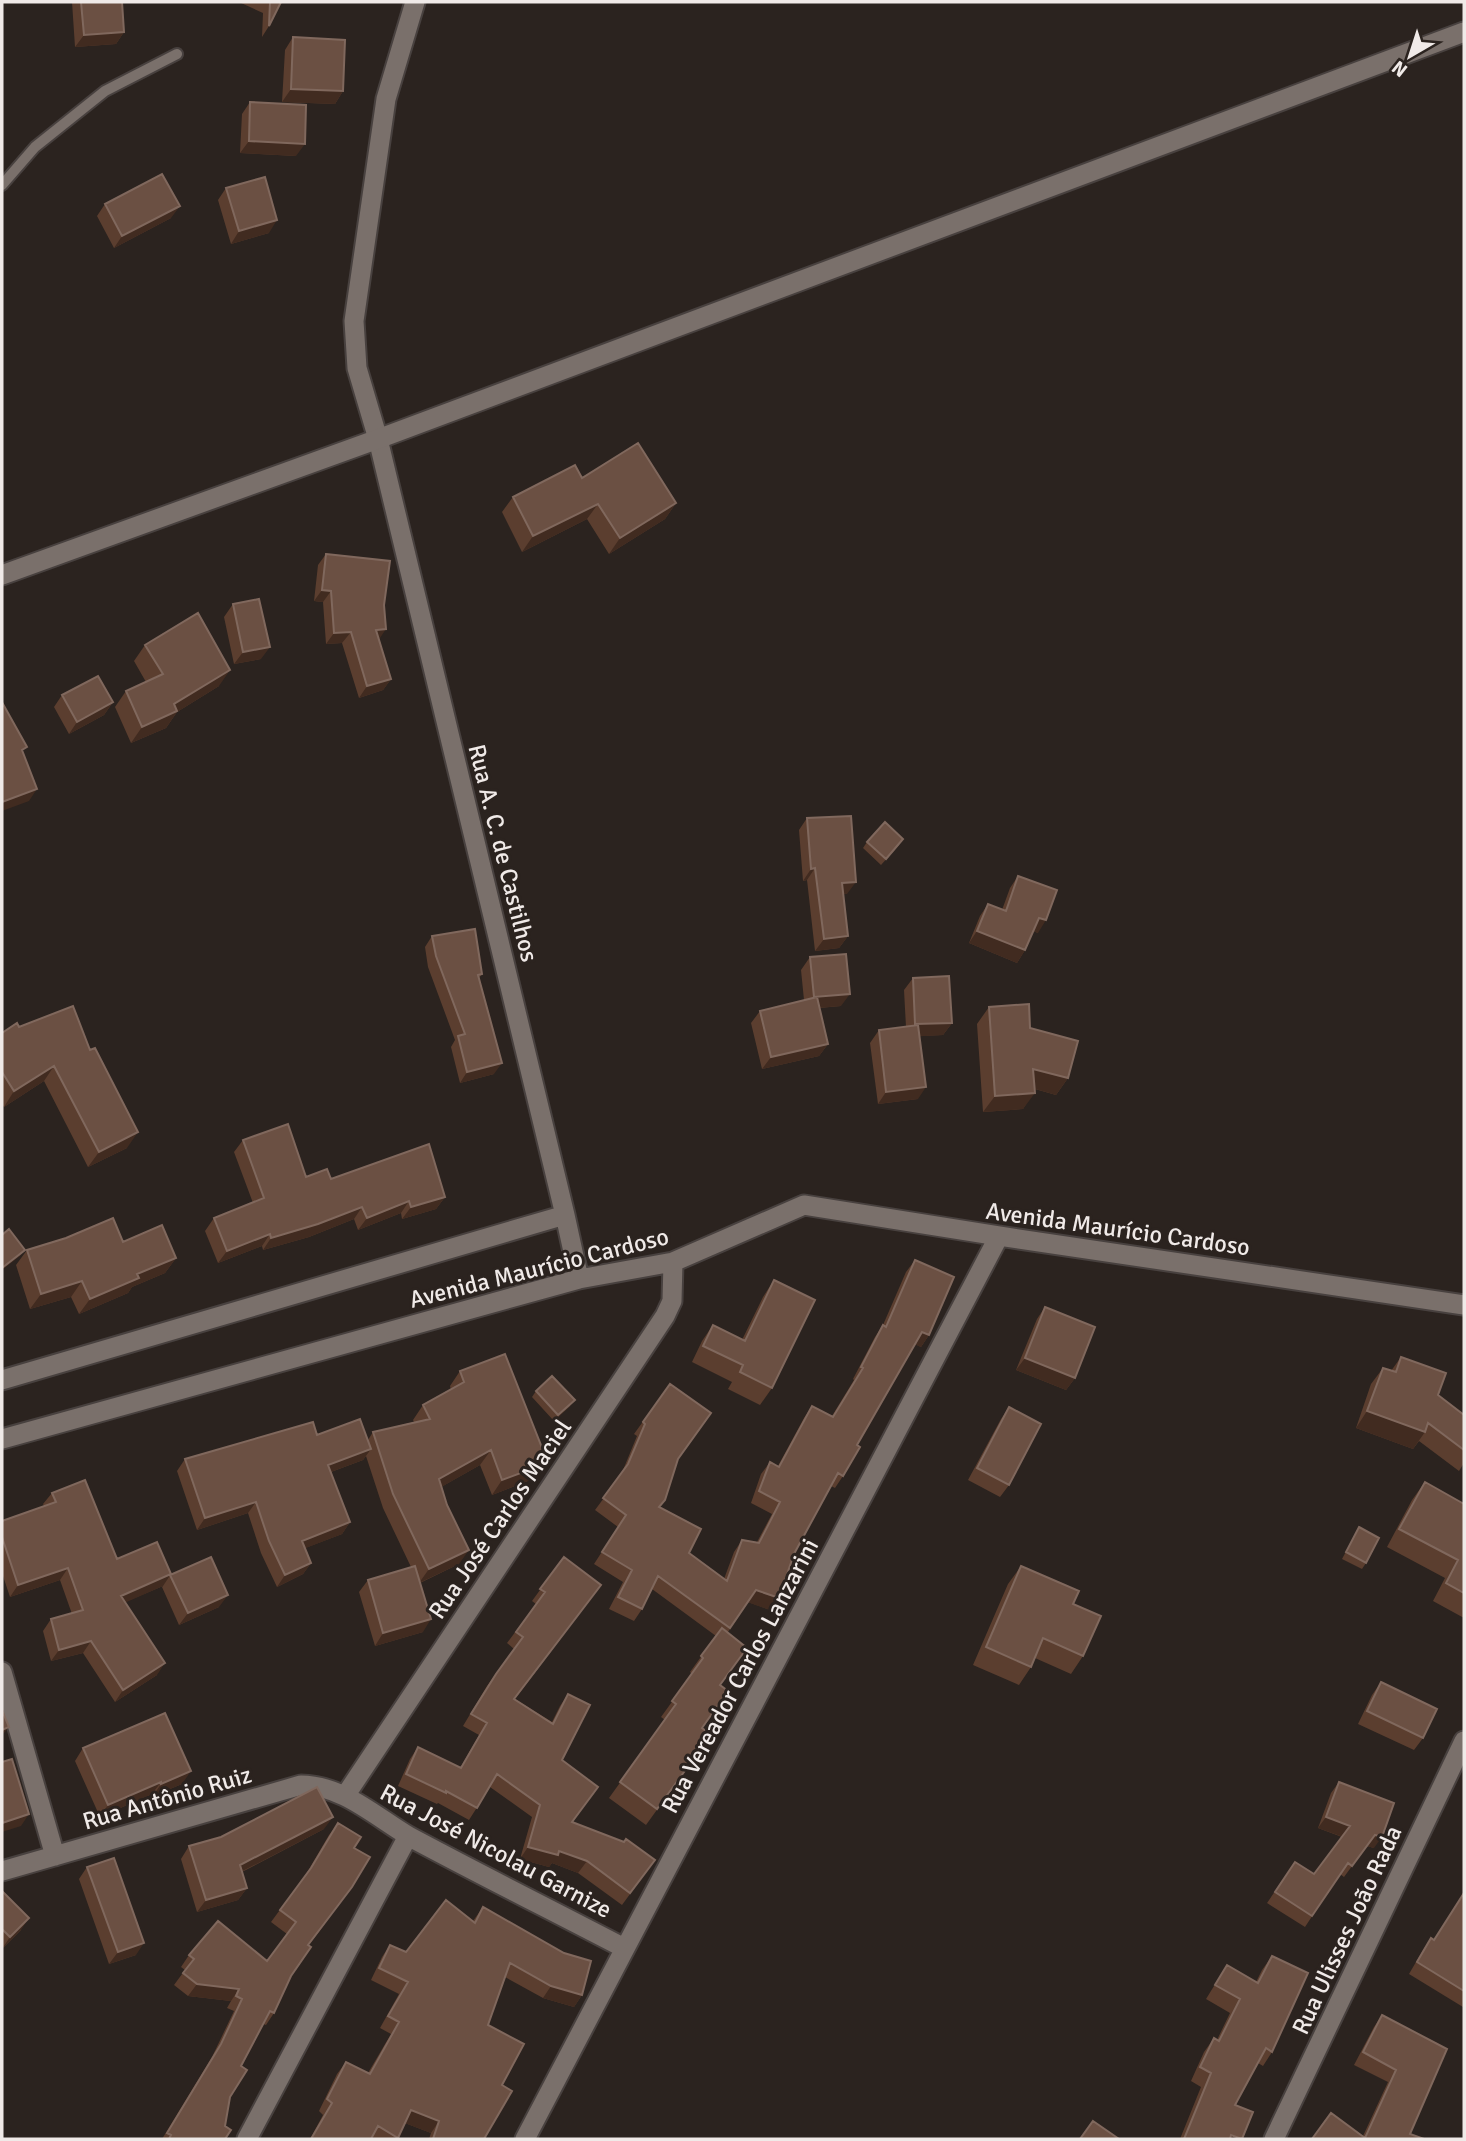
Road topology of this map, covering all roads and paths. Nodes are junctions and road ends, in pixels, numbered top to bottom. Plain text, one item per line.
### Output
1 (415, 2) edge
2 (1464, 32) edge
3 (177, 54) dead end
4 (2, 185) edge
5 (378, 439) junction
6 (2, 575) edge
7 (565, 1215) junction
8 (999, 1236) junction
9 (673, 1262) junction
10 (579, 1279) junction
11 (1464, 1304) edge
12 (2, 1380) edge
13 (2, 1439) edge
14 (2, 1672) edge
15 (1464, 1741) edge
16 (345, 1796) junction
17 (408, 1836) junction
18 (55, 1856) junction
19 (2, 1871) edge
20 (624, 1948) junction
21 (247, 2139) edge
22 (525, 2139) edge
23 (1274, 2139) edge

1 - 5 street, Rua A. C. de Castilhos
2 - 5 street
3 - 4 lane
5 - 6 street
5 - 7 street, Rua A. C. de Castilhos
7 - 10 street, Rua A. C. de Castilhos
7 - 12 street, Avenida Maurício Cardoso
8 - 9 street, Avenida Maurício Cardoso
8 - 11 street, Avenida Maurício Cardoso
8 - 20 street, Rua Vereador Carlos Lanzarini
9 - 10 street, Avenida Maurício Cardoso
9 - 16 street, Rua José Carlos Maciel
10 - 13 street, Avenida Maurício Cardoso
14 - 18 street
15 - 23 street, Rua Ulisses João Rada
16 - 17 street, Rua José Nicolau Garnize
16 - 18 street, Rua Antônio Ruiz
17 - 20 street, Rua José Nicolau Garnize
17 - 21 street
18 - 19 street, Rua Antônio Ruiz
20 - 22 street, Rua Vereador Carlos Lanzarini

